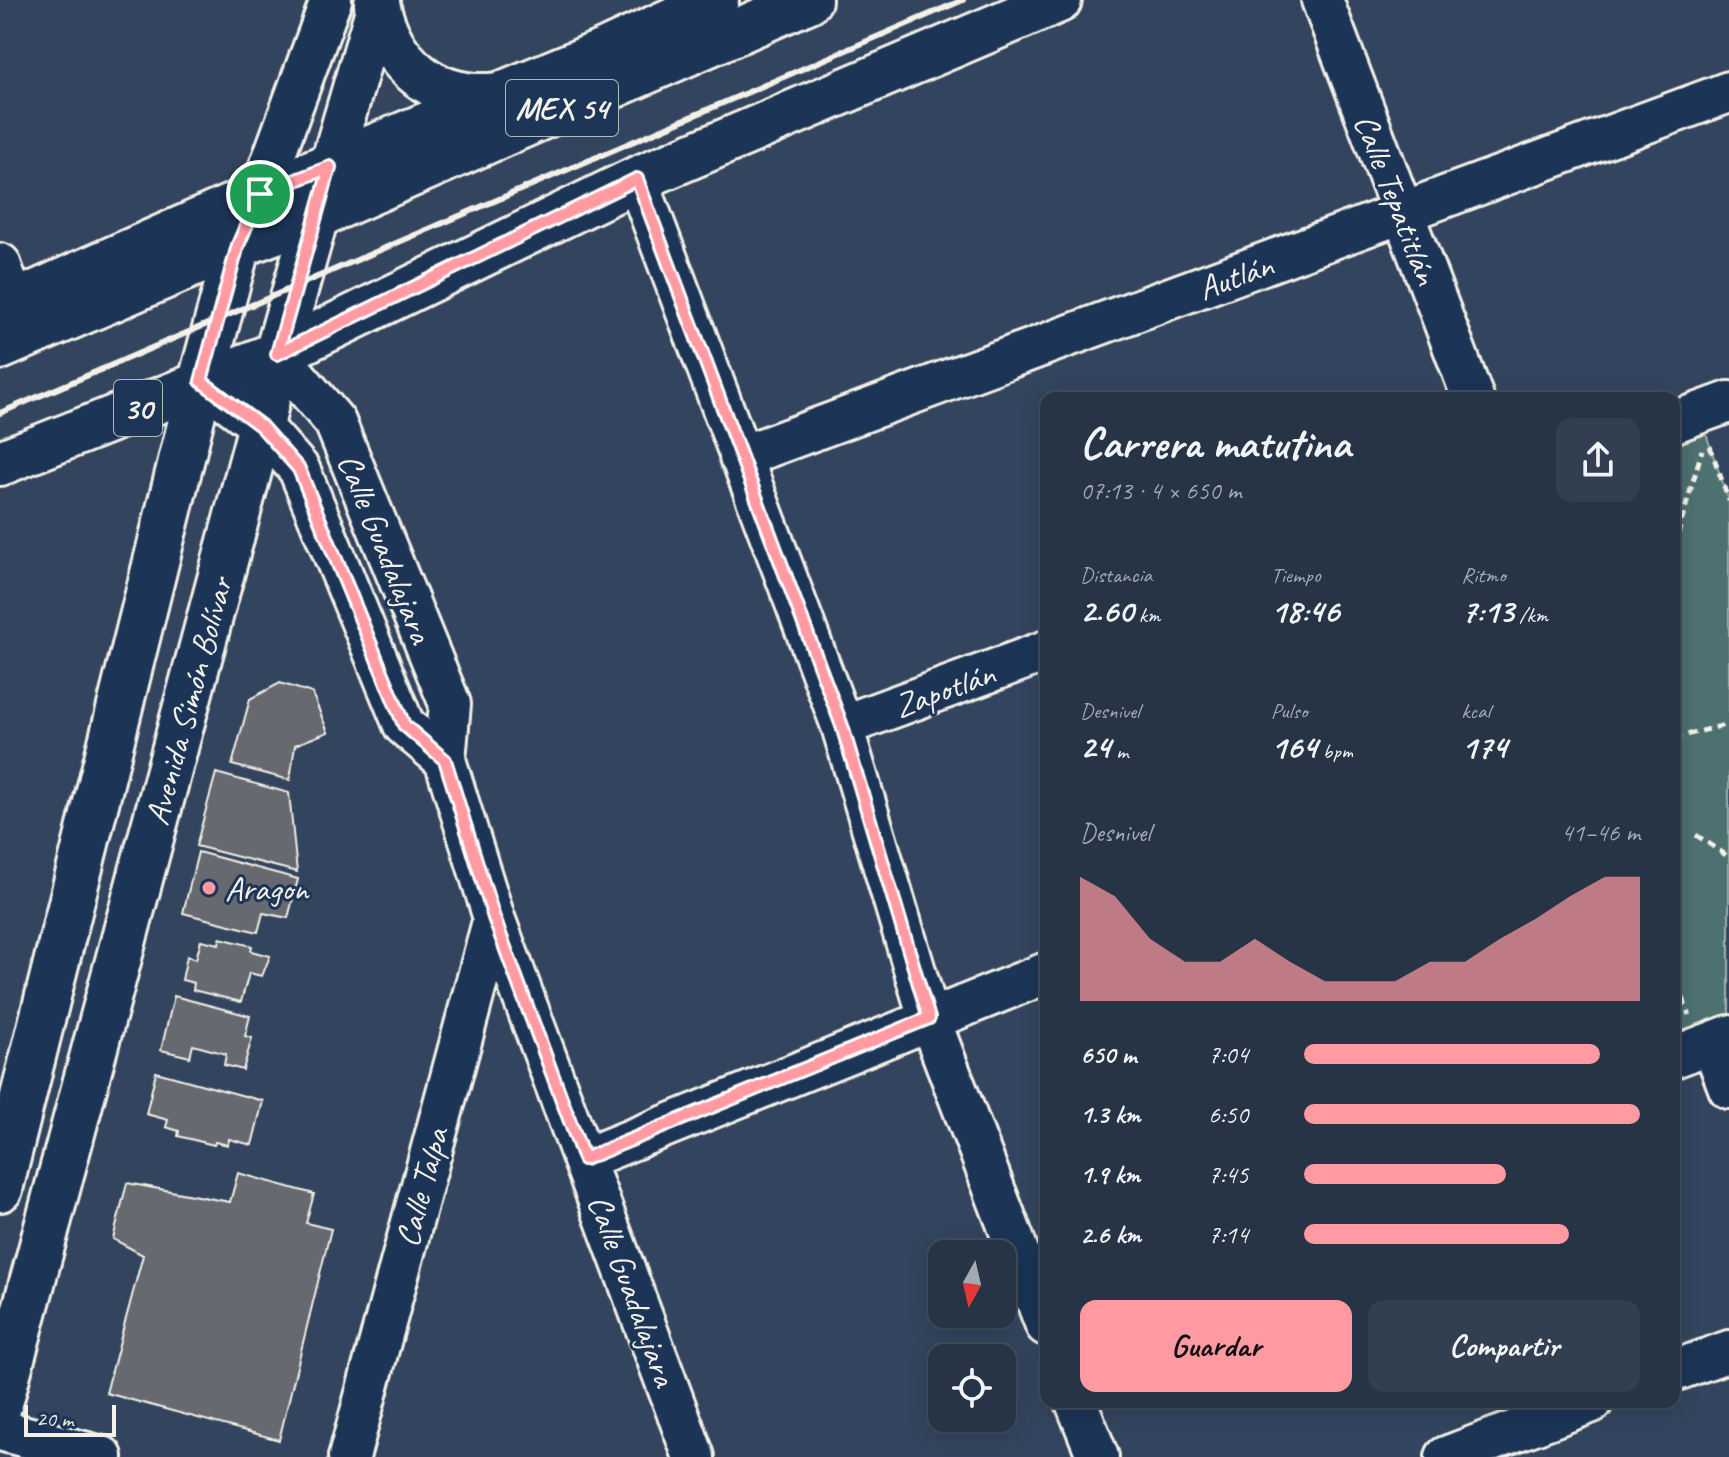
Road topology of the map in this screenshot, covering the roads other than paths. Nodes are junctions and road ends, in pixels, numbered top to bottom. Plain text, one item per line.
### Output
1 (331, 0) edge
2 (716, 0) edge
3 (809, 0) edge
4 (1059, 0) edge
5 (1322, 0) edge
6 (378, 2) edge
7 (1729, 92) edge
8 (501, 95) junction
9 (330, 167) junction
10 (637, 179) junction
11 (260, 194) junction
12 (1402, 215) junction
13 (316, 216) junction
14 (238, 245) junction
15 (5, 292) edge
16 (0, 347) edge
17 (277, 354) junction
18 (201, 381) junction
19 (1471, 392) edge
20 (1727, 408) edge
21 (1680, 420) edge
22 (261, 426) junction
23 (740, 457) junction
24 (0, 463) edge
25 (1040, 653) edge
26 (842, 726) junction
27 (445, 760) junction
28 (494, 918) junction
29 (1040, 975) edge
30 (929, 1018) junction
31 (1711, 1033) edge
32 (1680, 1053) edge
33 (1729, 1088) edge
34 (584, 1159) junction
35 (0, 1189) edge
36 (1040, 1302) edge
37 (1729, 1351) edge
38 (1680, 1369) edge
39 (0, 1403) edge
40 (1078, 1408) edge
41 (1576, 1408) edge
42 (0, 1430) edge
43 (102, 1457) edge
44 (349, 1457) edge
45 (694, 1457) edge
46 (1098, 1457) edge
47 (1446, 1457) edge

1 - 11 street, Avenida Simón Bolívar
2 - 8 main road, MEX 54
3 - 13 main road, MEX 54
4 - 10 main road, MEX 54
5 - 12 street, Calle Tepatitlán
6 - 8 main road
6 - 9 street, Avenida Simón Bolívar
7 - 12 street, Autlán
8 - 9 main road, MEX 54
9 - 11 main road, MEX 54
9 - 13 main road, Avenida Simón Bolívar
10 - 17 main road, MEX 54
10 - 23 street
11 - 14 main road, Avenida Simón Bolívar
11 - 15 main road
12 - 19 street, Calle Tepatitlán
12 - 23 street, Autlán
13 - 14 main road
13 - 17 main road, Avenida Simón Bolívar
14 - 16 main road
14 - 18 main road, Avenida Simón Bolívar
17 - 18 main road, 30
17 - 22 main road, Avenida Simón Bolívar
17 - 27 street, Calle Guadalajara
18 - 22 street, Calle Guadalajara
18 - 24 main road, 30
18 - 35 main road, Avenida Simón Bolívar
20 - 21 street
22 - 27 street, Calle Guadalajara
22 - 39 main road, Avenida Simón Bolívar
23 - 26 street
25 - 26 street, Zapotlán
26 - 30 street
27 - 28 street, Calle Guadalajara
28 - 34 street, Calle Guadalajara
28 - 44 street, Calle Talpa
29 - 30 street
30 - 34 street
30 - 36 street
31 - 32 street
31 - 33 street
34 - 45 street, Calle Guadalajara
37 - 38 street
40 - 46 street
41 - 47 street
42 - 43 street

